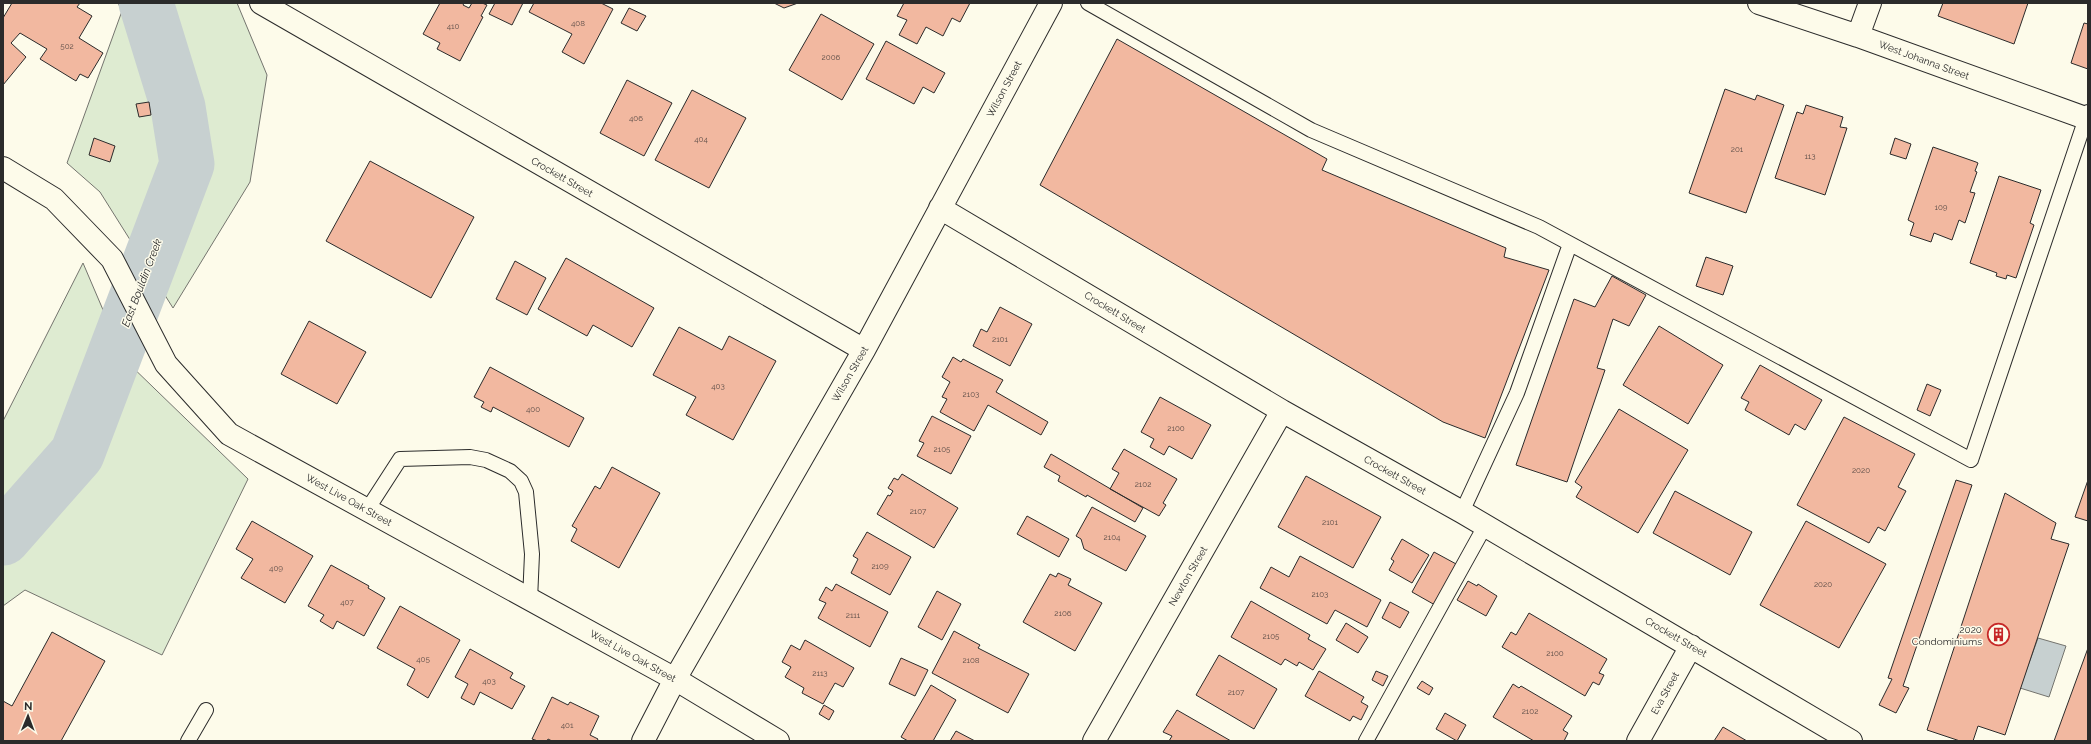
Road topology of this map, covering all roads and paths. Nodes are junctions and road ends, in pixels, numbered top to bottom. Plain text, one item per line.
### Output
1 (261, 3) edge
2 (1051, 3) edge
3 (1088, 3) edge
4 (1759, 3) edge
5 (1870, 3) edge
6 (1858, 36) junction
7 (2087, 117) edge
8 (3, 168) edge
9 (940, 208) junction
10 (1570, 244) junction
11 (864, 350) junction
12 (1282, 411) junction
13 (367, 510) junction
14 (1462, 512) junction
15 (1485, 526) junction
16 (530, 600) junction
17 (1691, 646) junction
18 (675, 679) junction
19 (206, 710) dead end
20 (188, 741) edge
21 (643, 741) edge
22 (778, 741) edge
23 (1094, 741) edge
24 (1366, 741) edge
25 (1638, 741) edge
26 (1851, 741) edge

1 - 11 street, Crockett Street
2 - 9 street, Wilson Street
3 - 10 lane
4 - 6 street, West Johanna Street
5 - 6 street
6 - 7 street, West Johanna Street
7 - 10 lane
8 - 13 street, West Live Oak Street
9 - 11 street, Wilson Street
9 - 12 street, Crockett Street
10 - 14 lane
11 - 18 street, Wilson Street
12 - 14 street, Crockett Street
12 - 23 street, Newton Street
13 - 16 street, West Live Oak Street
13 - 16 lane
14 - 15 street, Crockett Street
15 - 17 street, Crockett Street
15 - 24 lane
16 - 18 street, West Live Oak Street
17 - 25 street, Eva Street
17 - 26 street, Crockett Street
18 - 21 street, Wilson Street
18 - 22 street, West Live Oak Street
19 - 20 lane

